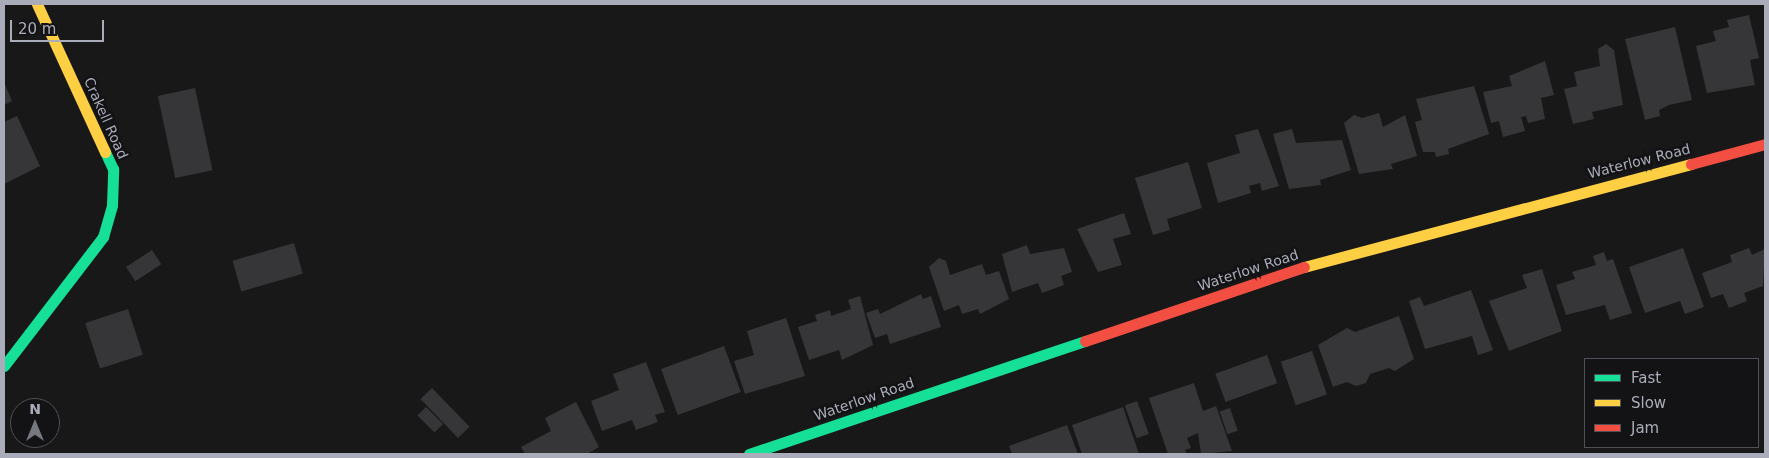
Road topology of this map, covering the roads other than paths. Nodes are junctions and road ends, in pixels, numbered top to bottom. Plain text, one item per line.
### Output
1 (37, 4) edge
2 (1765, 144) edge
3 (4, 366) edge
4 (749, 454) edge

1 - 3 street, Crakell Road
2 - 4 street, Waterlow Road

